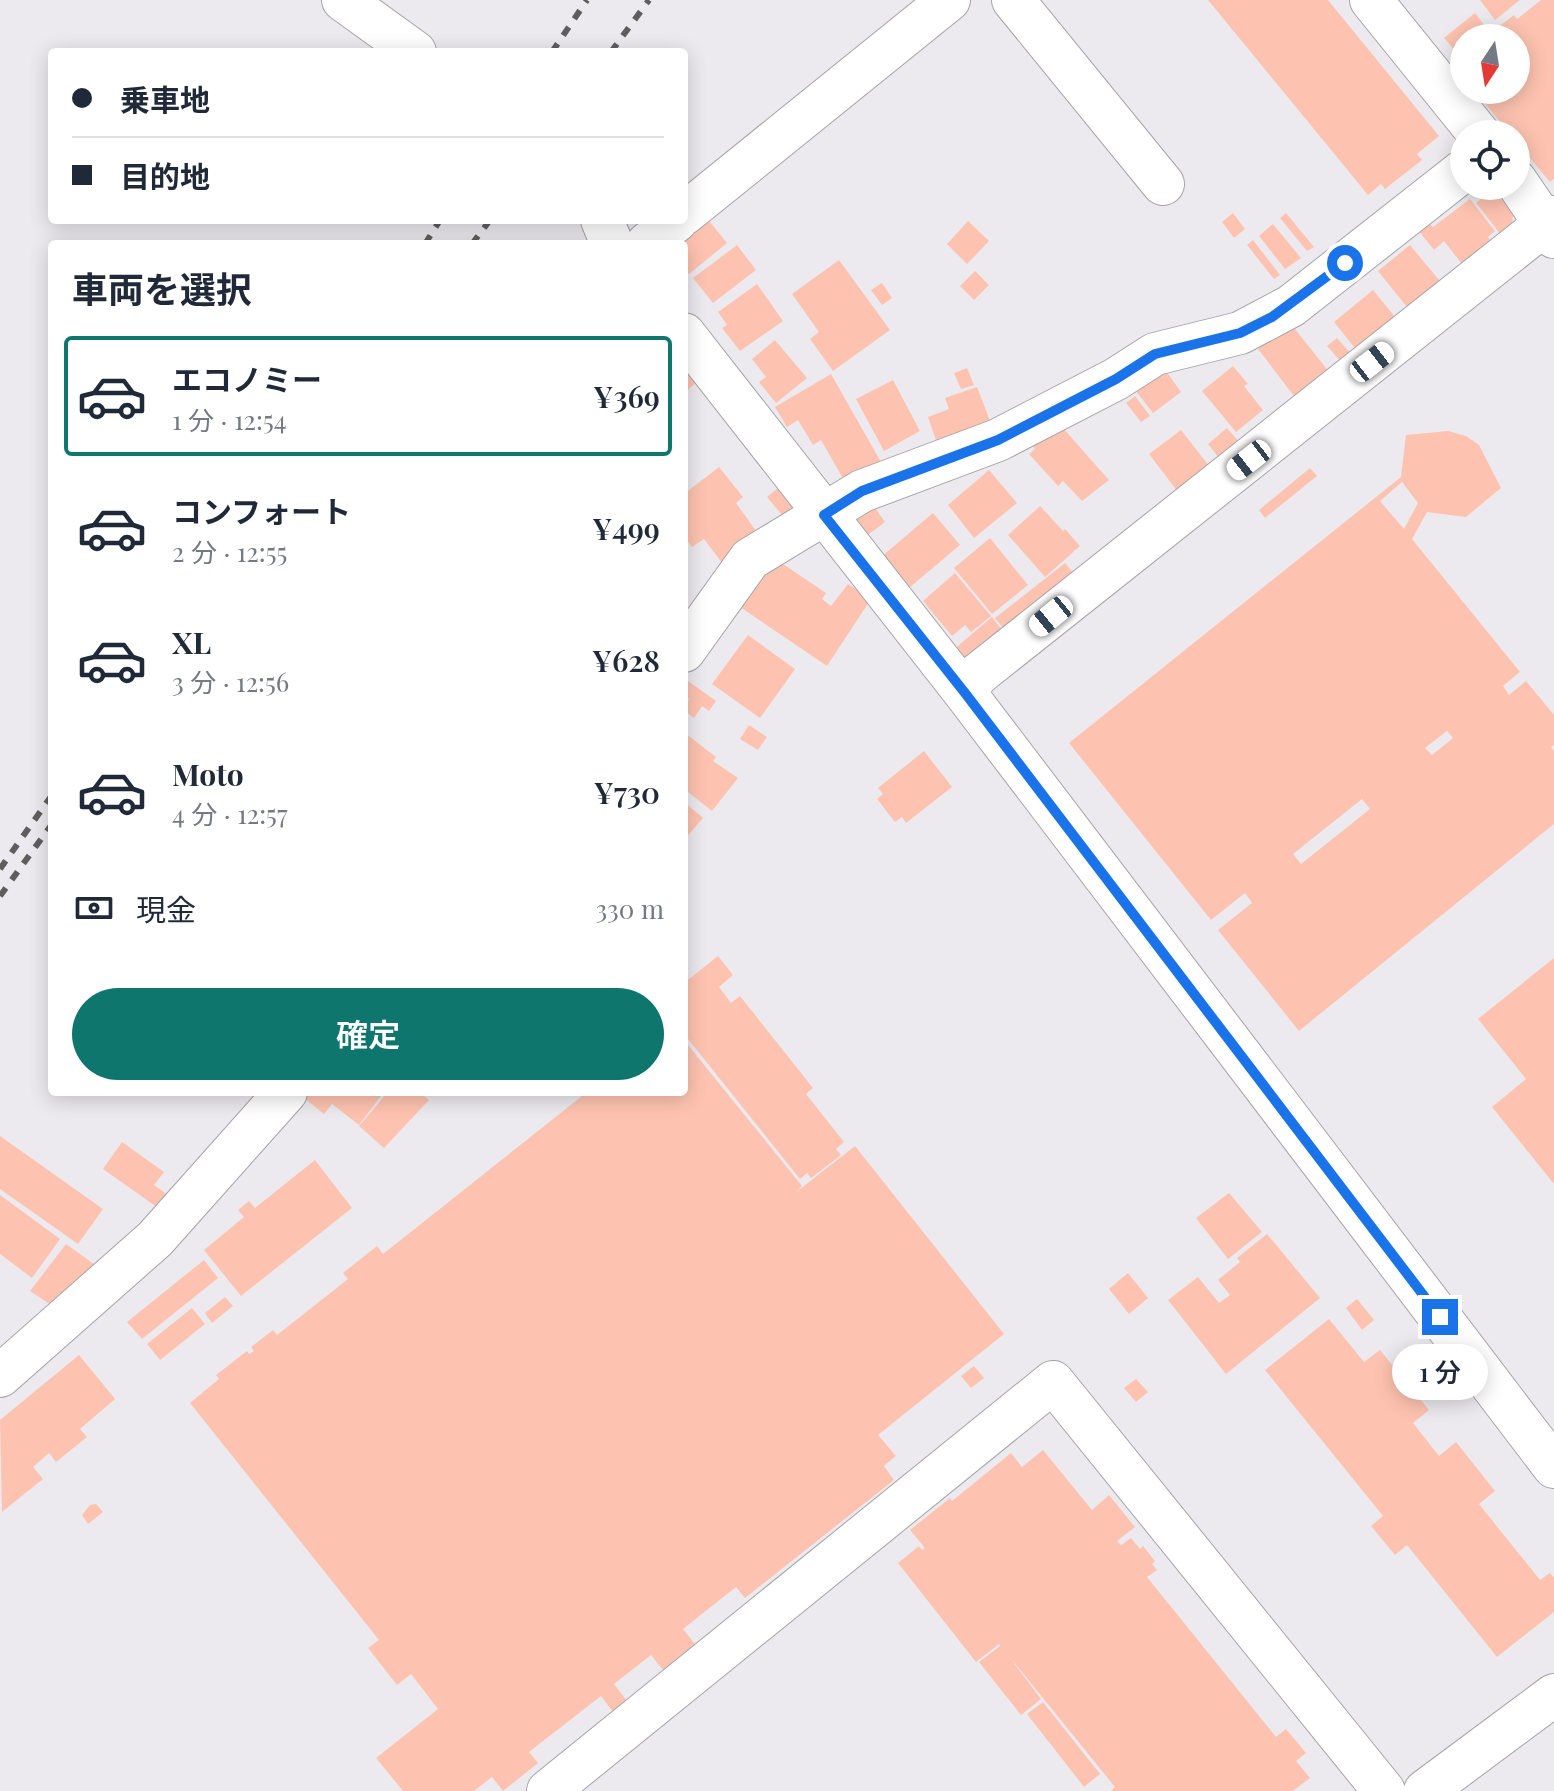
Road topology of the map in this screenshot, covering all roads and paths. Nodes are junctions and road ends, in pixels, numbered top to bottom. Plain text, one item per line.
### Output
1 (343, 0) edge
2 (949, 0) edge
3 (1013, 0) edge
4 (1371, 0) edge
5 (409, 48) edge
6 (1468, 120) edge
7 (1450, 181) edge
8 (1163, 184) dead end
9 (1530, 199) edge
10 (688, 211) edge
11 (672, 224) edge
12 (1551, 226) edge
13 (652, 240) edge
14 (688, 339) edge
15 (824, 515) junction
16 (688, 645) edge
17 (965, 693) junction
18 (282, 1096) edge
19 (0, 1376) edge
20 (1554, 1467) edge
21 (1554, 1695) edge
22 (548, 1791) edge
23 (1384, 1791) edge
24 (1425, 1791) edge

1 - 5 street
2 - 10 street
3 - 8 street
4 - 6 street
7 - 15 street
9 - 12 street
11 - 13 street
12 - 17 street
14 - 15 street
15 - 16 street
15 - 17 street
17 - 20 street
18 - 19 street
21 - 24 street
22 - 23 street

